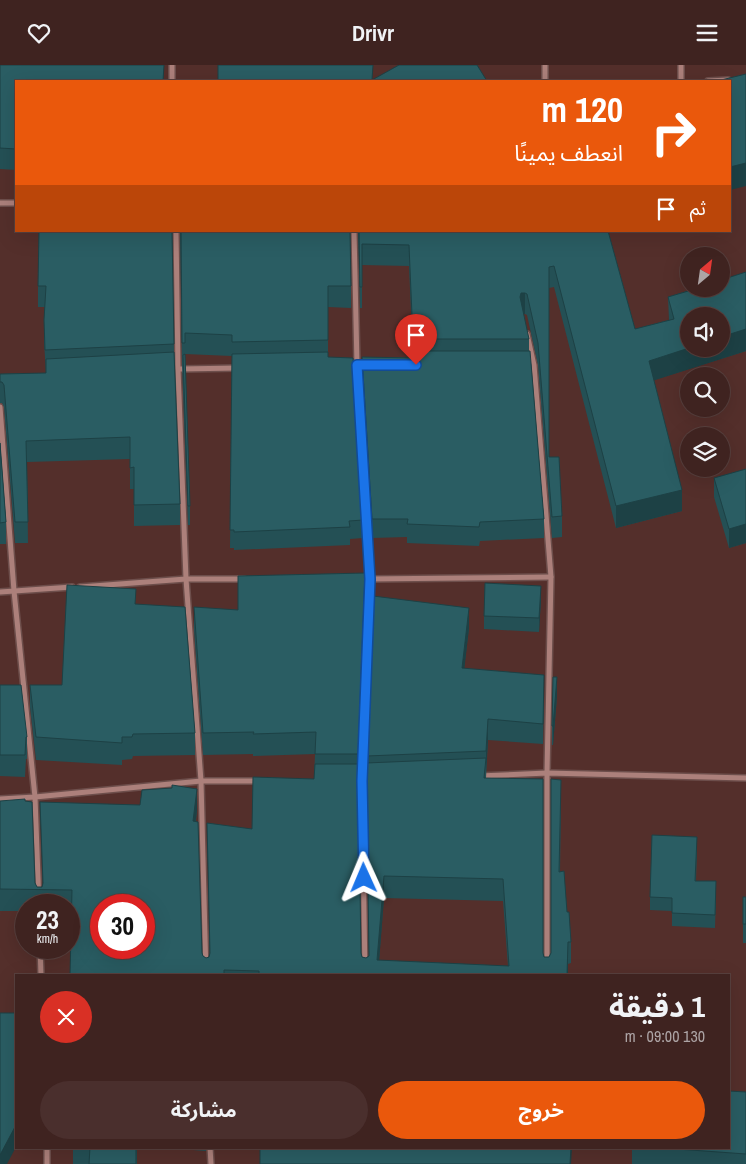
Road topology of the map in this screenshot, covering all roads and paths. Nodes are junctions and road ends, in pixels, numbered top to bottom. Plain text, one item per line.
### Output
1 (172, 65) edge
2 (545, 65) edge
3 (680, 65) edge
4 (736, 79) edge
5 (172, 80) edge
6 (545, 80) edge
7 (681, 80) edge
8 (722, 80) edge
9 (0, 203) edge
10 (15, 203) edge
11 (176, 232) edge
12 (354, 232) edge
13 (526, 327) edge
14 (347, 365) edge
15 (357, 365) junction
16 (366, 365) edge
17 (524, 365) edge
18 (534, 365) junction
19 (248, 367) edge
20 (178, 369) junction
21 (168, 370) edge
22 (0, 407) edge
23 (551, 577) junction
24 (186, 579) junction
25 (254, 579) edge
26 (360, 579) edge
27 (370, 579) junction
28 (14, 591) junction
29 (0, 592) edge
30 (547, 773) junction
31 (469, 776) edge
32 (746, 778) edge
33 (382, 780) edge
34 (201, 781) junction
35 (267, 781) edge
36 (343, 781) edge
37 (362, 781) junction
38 (35, 797) junction
39 (0, 799) edge
40 (39, 894) edge
41 (40, 959) edge
42 (41, 974) edge
43 (206, 974) edge
44 (365, 974) edge
45 (548, 974) edge
46 (47, 1149) edge
47 (210, 1149) edge
48 (47, 1164) edge
49 (211, 1164) edge

1 - 5 street
2 - 6 street
3 - 7 street
4 - 8 street
9 - 10 street
11 - 20 street
12 - 15 street
13 - 18 street
14 - 15 street
15 - 16 street
15 - 27 street
17 - 18 street
18 - 23 street
19 - 20 street
20 - 21 street
20 - 24 street
22 - 28 street
23 - 27 street
23 - 30 street
24 - 25 street
24 - 28 street
24 - 34 street
26 - 27 street
27 - 37 street
28 - 29 street
28 - 38 street
30 - 31 street
30 - 32 street
30 - 45 street
33 - 37 street
34 - 35 street
34 - 38 street
34 - 43 street
36 - 37 street
37 - 44 street
38 - 39 street
38 - 40 street
41 - 42 street
46 - 48 street
47 - 49 street

